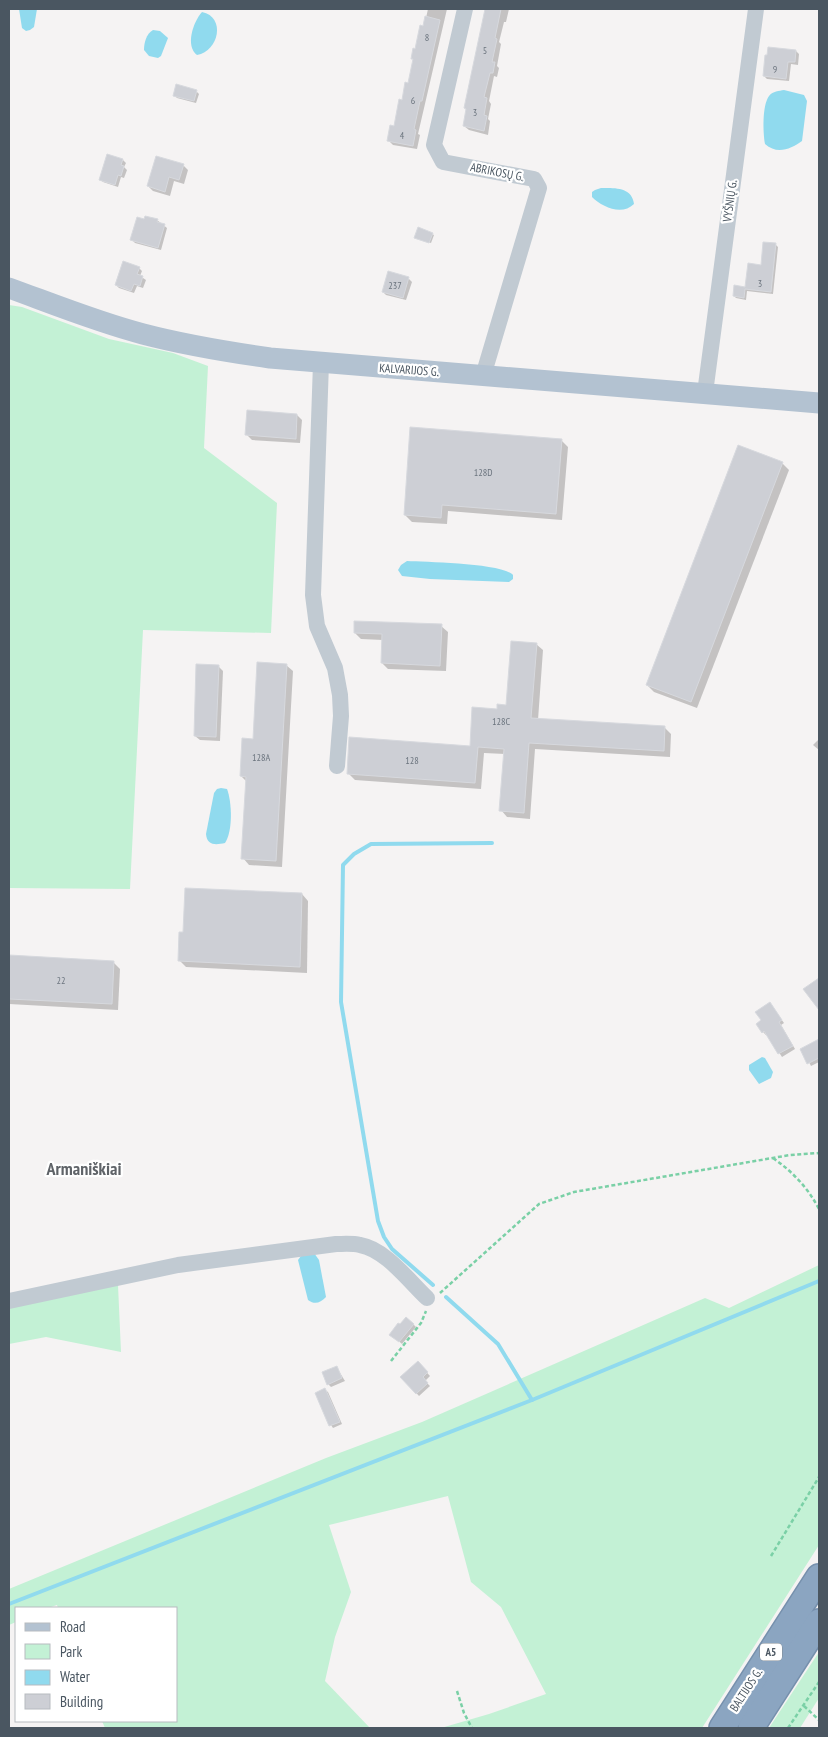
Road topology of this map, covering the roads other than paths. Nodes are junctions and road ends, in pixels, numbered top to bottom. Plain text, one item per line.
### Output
1 (465, 9) edge
2 (756, 9) edge
3 (9, 288) edge
4 (321, 363) junction
5 (483, 376) junction
6 (704, 393) junction
7 (819, 403) edge
8 (337, 766) dead end
9 (427, 1298) road end
10 (9, 1301) edge
11 (819, 1577) edge
12 (819, 1622) edge
13 (722, 1728) edge
14 (751, 1728) edge

1 - 5 street, ABRIKOSŲ G.
2 - 6 street, VYŠNIŲ G.
3 - 4 main road, KALVARIJOS G.
4 - 5 main road, KALVARIJOS G.
4 - 8 street
5 - 6 main road, KALVARIJOS G.
6 - 7 main road, KALVARIJOS G.
9 - 10 street
11 - 13 highway, BALTIJOS G. / A5
12 - 14 highway, BALTIJOS G. / A5

